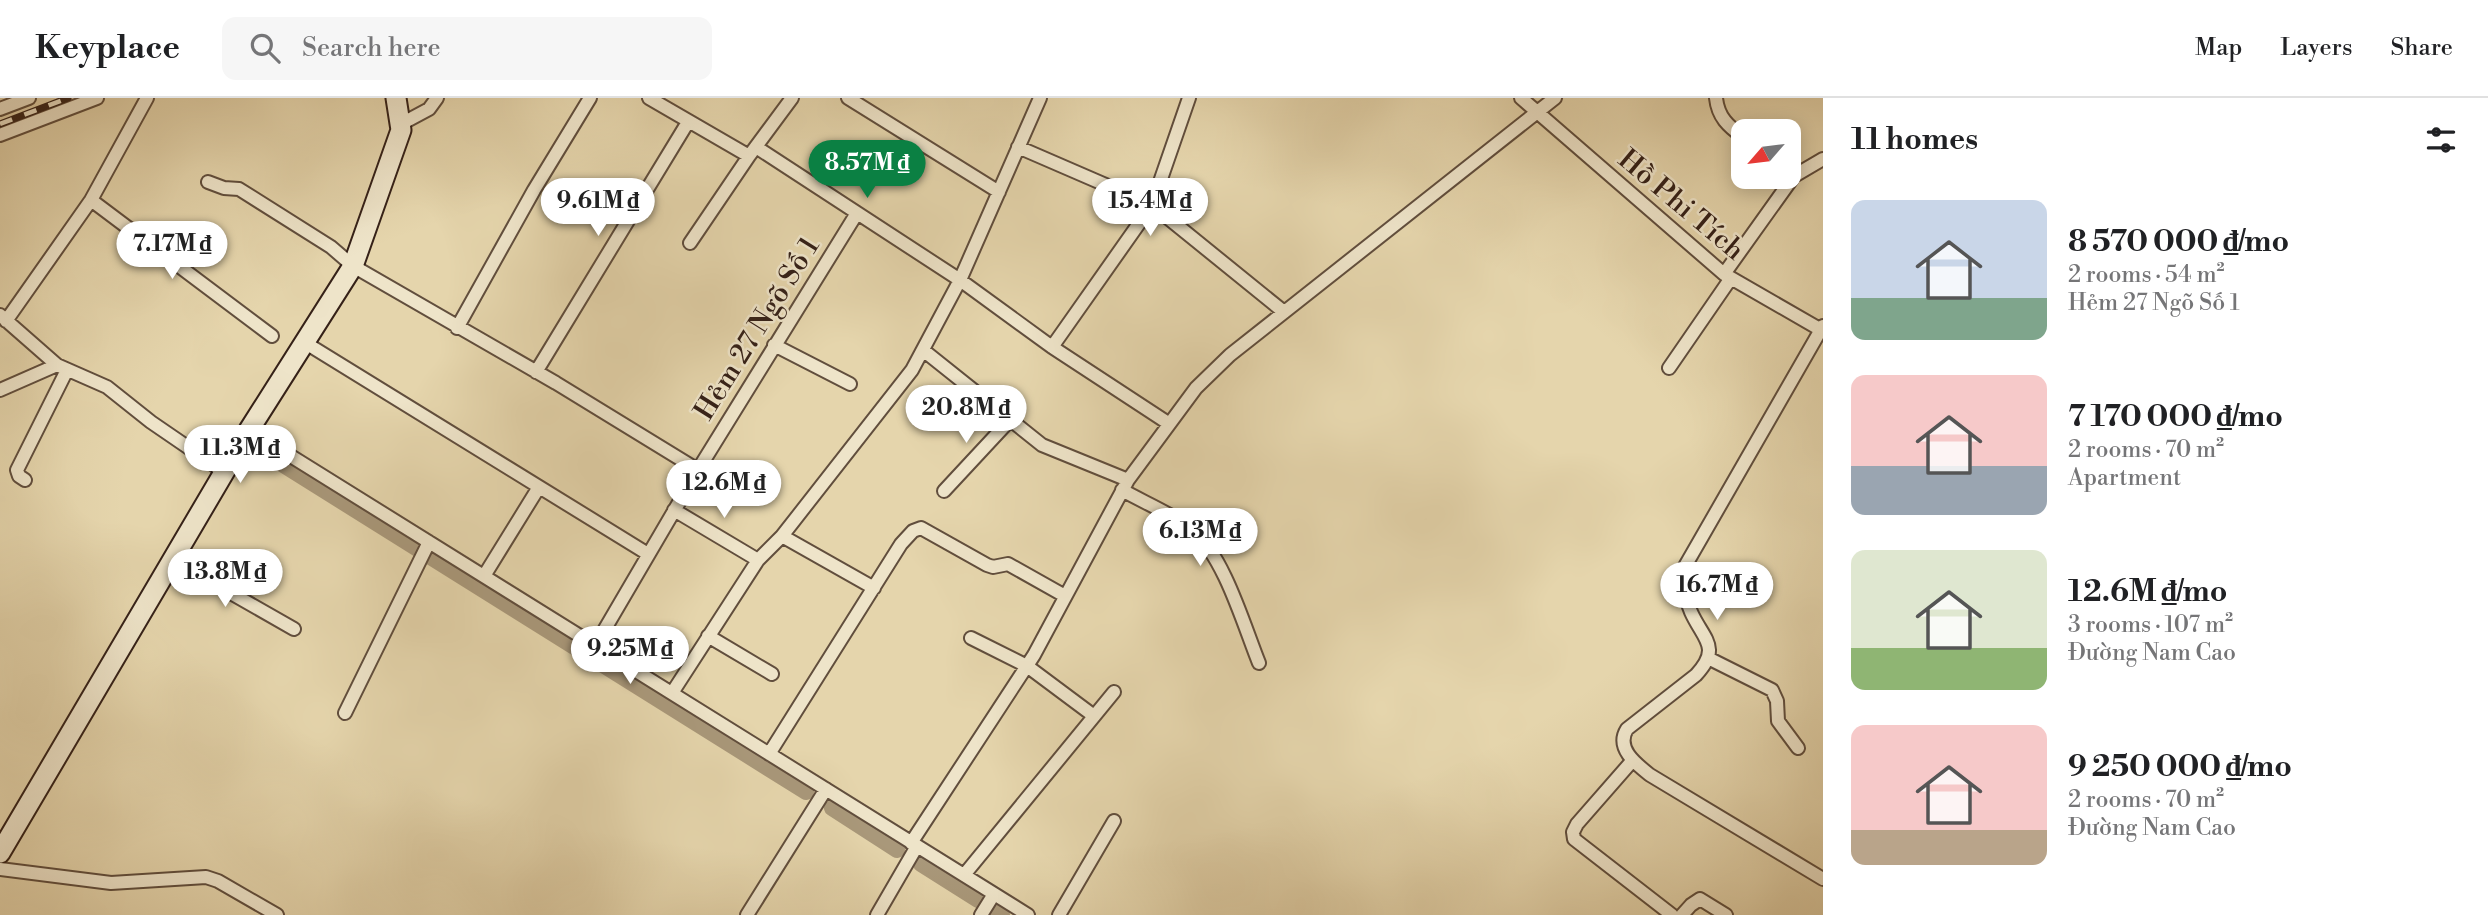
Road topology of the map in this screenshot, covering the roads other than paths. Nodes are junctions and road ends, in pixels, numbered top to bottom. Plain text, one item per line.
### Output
1 (29, 98) edge
2 (97, 98) edge
3 (147, 98) edge
4 (396, 98) edge
5 (437, 98) edge
6 (590, 98) edge
7 (649, 98) edge
8 (792, 98) edge
9 (848, 98) edge
10 (1040, 98) edge
11 (1189, 98) edge
12 (1521, 98) edge
13 (1555, 98) edge
14 (1716, 98) edge
15 (0, 109) edge
16 (1538, 111) junction
17 (688, 122) junction
18 (401, 124) junction
19 (1731, 128) edge
20 (0, 135) edge
21 (1018, 148) junction
22 (752, 151) junction
23 (1823, 159) edge
24 (1801, 169) edge
25 (208, 182) dead end
26 (1782, 189) edge
27 (999, 192) junction
28 (91, 200) junction
29 (1152, 205) junction
30 (857, 213) junction
31 (690, 243) dead end
32 (353, 266) junction
33 (1727, 276) junction
34 (960, 280) junction
35 (1284, 312) junction
36 (3, 318) edge
37 (457, 327) junction
38 (1822, 329) edge
39 (272, 336) dead end
40 (304, 342) junction
41 (774, 345) junction
42 (1052, 347) junction
43 (923, 350) junction
44 (62, 367) junction
45 (1669, 368) dead end
46 (536, 372) junction
47 (850, 384) dead end
48 (0, 390) edge
49 (1010, 420) junction
50 (1168, 423) junction
51 (249, 429) junction
52 (698, 470) junction
53 (224, 472) junction
54 (25, 480) dead end
55 (1125, 485) junction
56 (539, 487) junction
57 (944, 491) dead end
58 (674, 510) junction
59 (782, 536) junction
60 (429, 542) junction
61 (648, 554) junction
62 (758, 559) junction
63 (173, 560) junction
64 (484, 576) junction
65 (874, 588) junction
66 (1065, 596) junction
67 (294, 629) dead end
68 (708, 636) junction
69 (971, 638) dead end
70 (595, 646) junction
71 (1708, 657) junction
72 (1259, 663) dead end
73 (1027, 666) junction
74 (772, 674) dead end
75 (1114, 692) dead end
76 (672, 693) junction
77 (345, 713) dead end
78 (1094, 716) junction
79 (1798, 748) dead end
80 (769, 754) junction
81 (1633, 760) junction
82 (826, 789) junction
83 (1114, 821) dead end
84 (914, 844) junction
85 (0, 853) edge
86 (0, 869) edge
87 (964, 875) junction
88 (1823, 879) edge
89 (994, 894) junction
90 (277, 915) edge
91 (747, 915) edge
92 (877, 915) edge
93 (981, 915) edge
94 (1028, 915) edge
95 (1059, 915) edge
96 (1672, 915) edge
97 (1682, 915) edge
98 (1726, 915) edge

1 - 15 street
2 - 20 street
3 - 28 street
4 - 18 main road
5 - 18 street
6 - 37 street
7 - 17 street
8 - 22 street
9 - 27 street
10 - 21 street
11 - 29 street
12 - 16 street, Hồ Phi Tích
13 - 16 street
14 - 19 street
16 - 33 street, Hồ Phi Tích
16 - 35 street
17 - 22 street
17 - 46 street
18 - 32 main road
21 - 27 street
21 - 29 street
22 - 30 street
22 - 31 street
23 - 24 street
25 - 32 street
26 - 33 street
27 - 34 street
28 - 36 street
28 - 39 street
29 - 35 street
29 - 42 street
30 - 34 street
30 - 41 street, Hẻm 27 Ngõ Số 1
32 - 37 street
32 - 40 main road
33 - 38 street, Hồ Phi Tích
33 - 45 street
34 - 42 street
34 - 43 street
35 - 50 street
36 - 44 street
37 - 46 street
38 - 71 street
40 - 51 main road
40 - 56 street
41 - 47 street
41 - 52 street, Hẻm 27 Ngõ Số 1
42 - 50 street
43 - 49 street
43 - 59 street
44 - 48 street
44 - 53 street
44 - 54 street
46 - 52 street
49 - 55 street
49 - 57 street
50 - 55 street
51 - 53 main road
51 - 60 street
52 - 58 street, Hẻm 27 Ngõ Số 1
53 - 63 main road
55 - 66 street
55 - 72 street
56 - 61 street
56 - 64 street
58 - 61 street, Hẻm 27 Ngõ Số 1
58 - 62 street
59 - 62 street
59 - 65 street
60 - 64 street
60 - 77 street
61 - 70 street, Hẻm 27 Ngõ Số 1
62 - 68 street
63 - 67 street
63 - 85 main road
64 - 70 street
65 - 66 street
65 - 80 street
66 - 73 street
68 - 74 street
68 - 76 street
69 - 73 street
70 - 76 street
71 - 79 street
71 - 81 street
73 - 78 street
73 - 84 street
75 - 78 street
76 - 80 street
78 - 87 street
80 - 82 street
81 - 88 street
81 - 96 street
82 - 84 street
82 - 91 street
83 - 95 street
84 - 87 street
84 - 92 street
86 - 90 street
87 - 89 street
89 - 93 street
89 - 94 street
97 - 98 street

